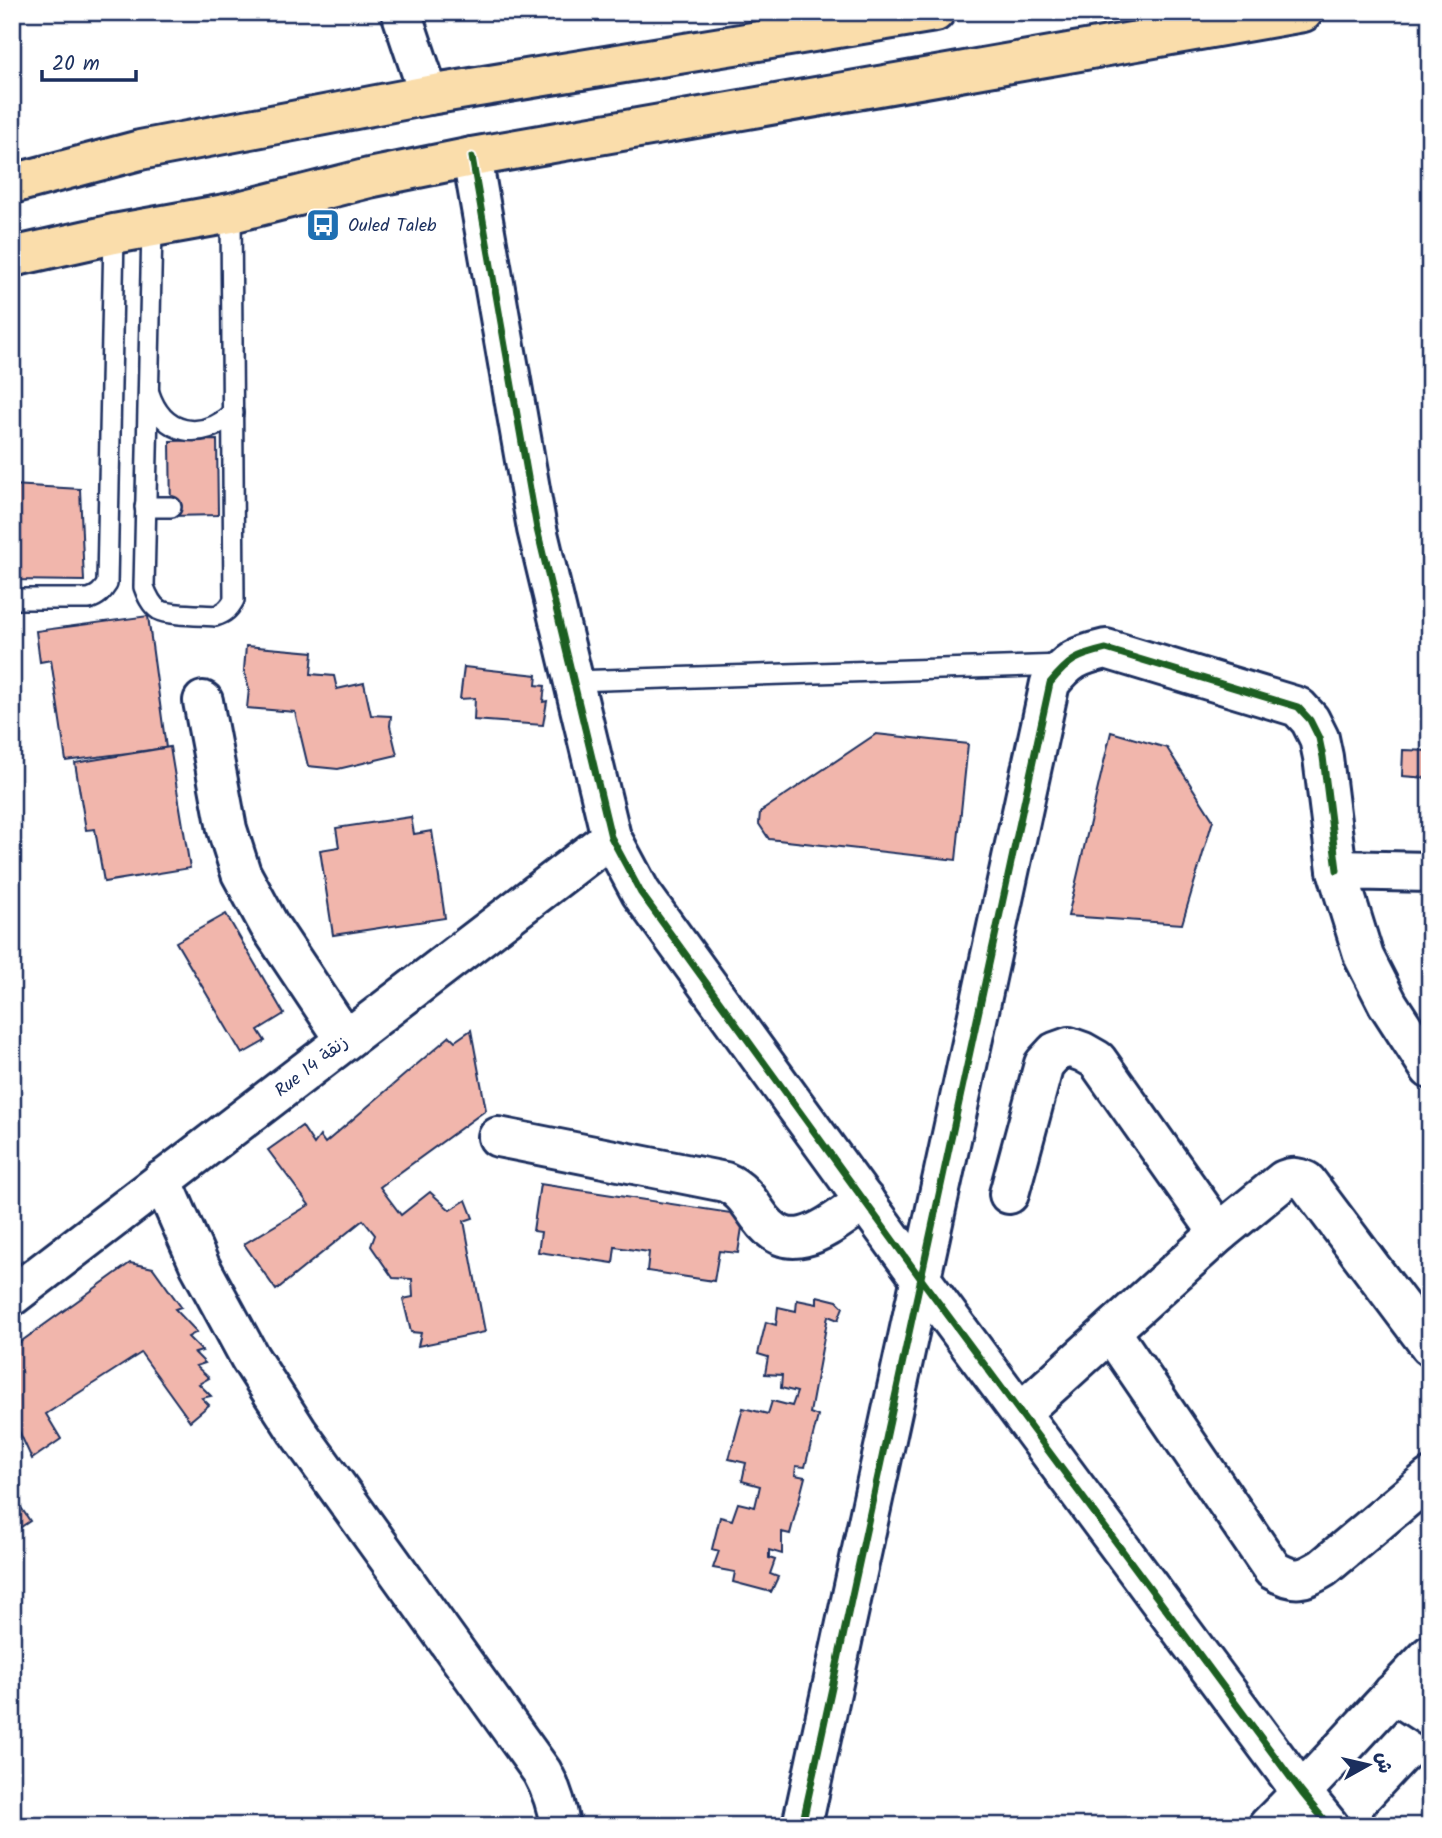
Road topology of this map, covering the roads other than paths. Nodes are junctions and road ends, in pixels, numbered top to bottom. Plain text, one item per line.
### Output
1 (401, 12) edge
2 (935, 12) edge
3 (1303, 12) edge
4 (845, 20) edge
5 (429, 95) junction
6 (472, 157) junction
7 (12, 184) edge
8 (231, 214) junction
9 (152, 228) junction
10 (114, 234) junction
11 (12, 257) edge
12 (148, 392) junction
13 (233, 413) junction
14 (145, 507) junction
15 (171, 507) dead end
16 (12, 599) edge
17 (1065, 665) junction
18 (573, 681) junction
19 (203, 701) dead end
20 (611, 836) junction
21 (1337, 870) junction
22 (1430, 873) edge
23 (345, 1040) junction
24 (1430, 1069) edge
25 (498, 1138) dead end
26 (162, 1181) junction
27 (1009, 1194) dead end
28 (865, 1201) junction
29 (1219, 1233) junction
30 (921, 1279) junction
31 (12, 1296) edge
32 (1111, 1332) junction
33 (1430, 1346) edge
34 (1020, 1412) junction
35 (1430, 1478) edge
36 (1430, 1655) edge
37 (1393, 1693) junction
38 (1430, 1717) edge
39 (1430, 1783) edge
40 (1301, 1793) junction
41 (560, 1826) edge
42 (802, 1826) edge
43 (1268, 1826) edge
44 (1329, 1826) edge
45 (1390, 1826) edge

1 - 5 street
2 - 4 main road
3 - 6 main road
4 - 5 main road
5 - 7 main road
6 - 8 main road
6 - 18 street
8 - 9 main road
8 - 13 lane
9 - 10 main road
9 - 12 lane
10 - 11 main road
10 - 16 lane
12 - 13 lane
12 - 14 lane
13 - 14 lane
14 - 15 lane
17 - 18 lane
17 - 21 street
17 - 30 street
18 - 20 street
19 - 23 street
20 - 23 street, Rue 14 زنقة
20 - 28 street
21 - 22 street
21 - 24 street
23 - 26 street, Rue 14 زنقة
25 - 28 street
26 - 31 street, Rue 14 زنقة
26 - 41 street
27 - 29 street
28 - 30 street
29 - 32 street
29 - 33 street
30 - 34 street
30 - 42 street
32 - 34 street
32 - 35 street
34 - 40 street
36 - 37 street
37 - 38 street
37 - 40 street
39 - 45 street
40 - 43 street
40 - 44 street

